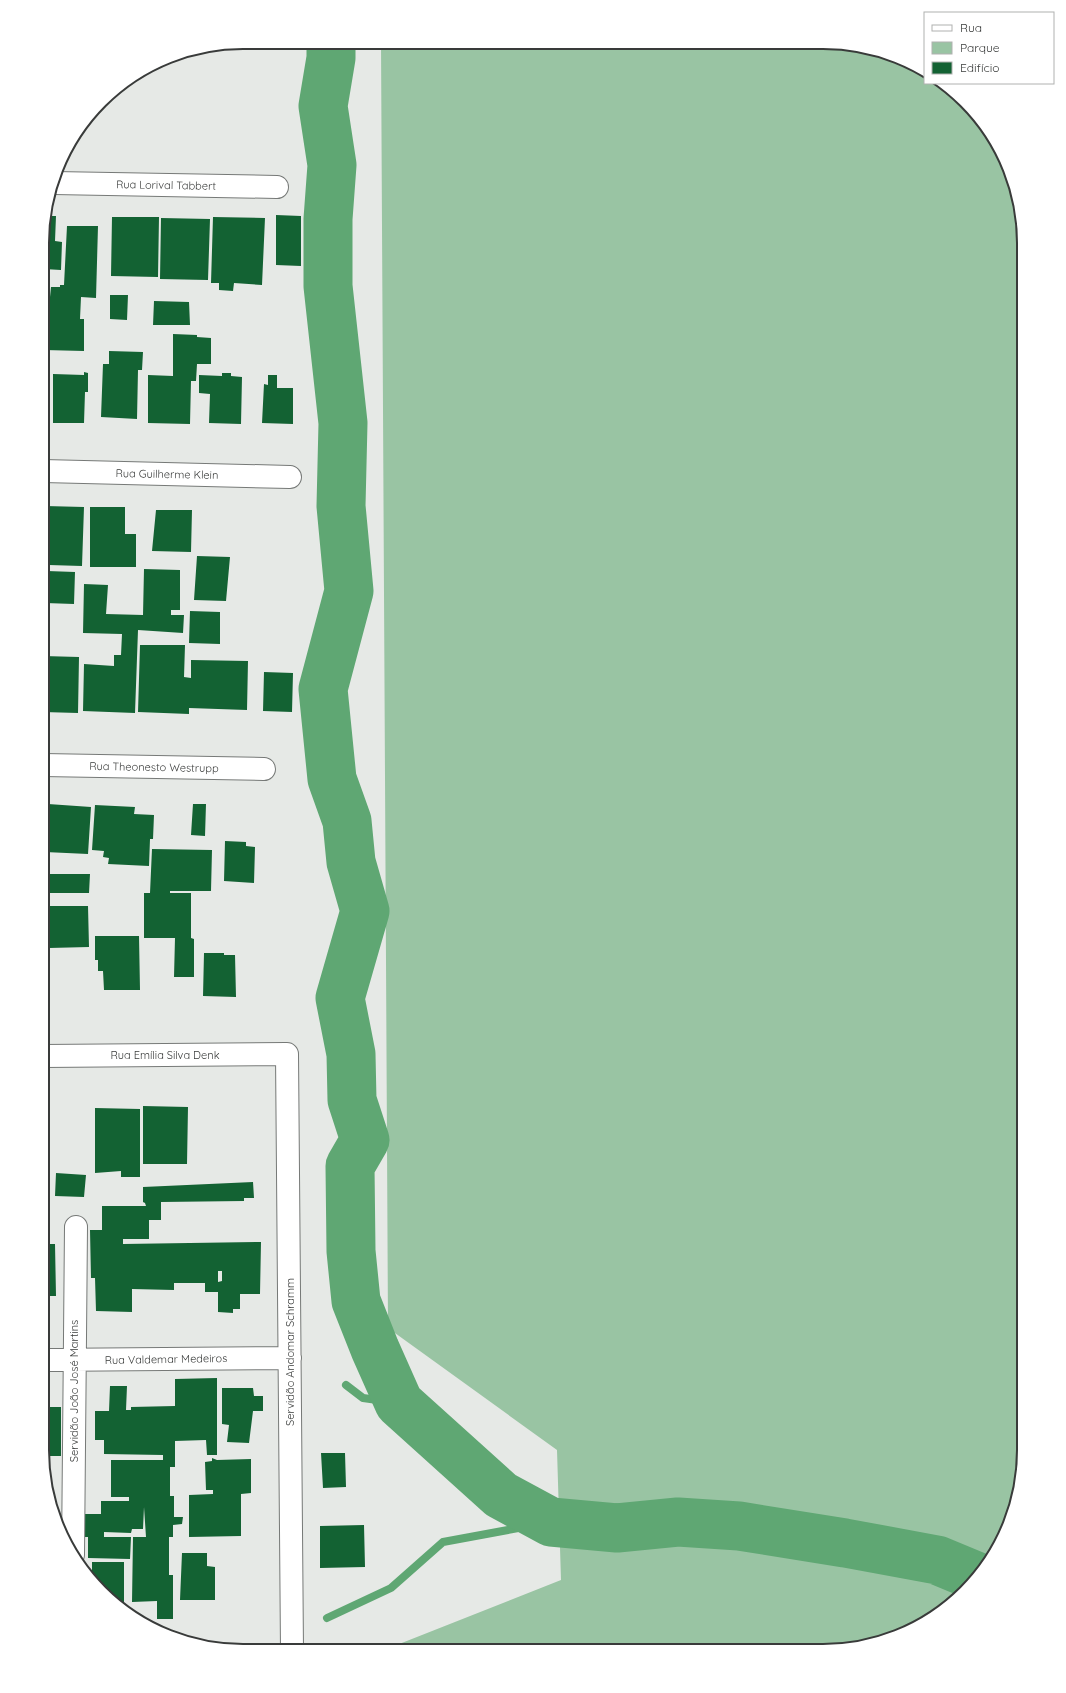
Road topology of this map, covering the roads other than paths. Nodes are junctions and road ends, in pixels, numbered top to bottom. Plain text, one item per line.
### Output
1 (58, 183) edge
2 (277, 187) dead end
3 (49, 471) edge
4 (290, 477) dead end
5 (49, 765) edge
6 (264, 769) dead end
7 (287, 1054) joint
8 (49, 1056) edge
9 (76, 1227) dead end
10 (290, 1358) junction
11 (49, 1360) edge
12 (75, 1360) junction
13 (73, 1544) edge
14 (292, 1644) edge

1 - 2 street, Rua Lorival Tabbert
3 - 4 street, Rua Guilherme Klein
5 - 6 street, Rua Theonesto Westrupp
7 - 8 street, Rua Emília Silva Denk
7 - 10 street, Servidão Andomar Schramm
9 - 12 street, Servidão João José Martins
10 - 12 street, Rua Valdemar Medeiros
10 - 14 street, Servidão Andomar Schramm
11 - 12 street, Rua Valdemar Medeiros
12 - 13 street, Servidão João José Martins

